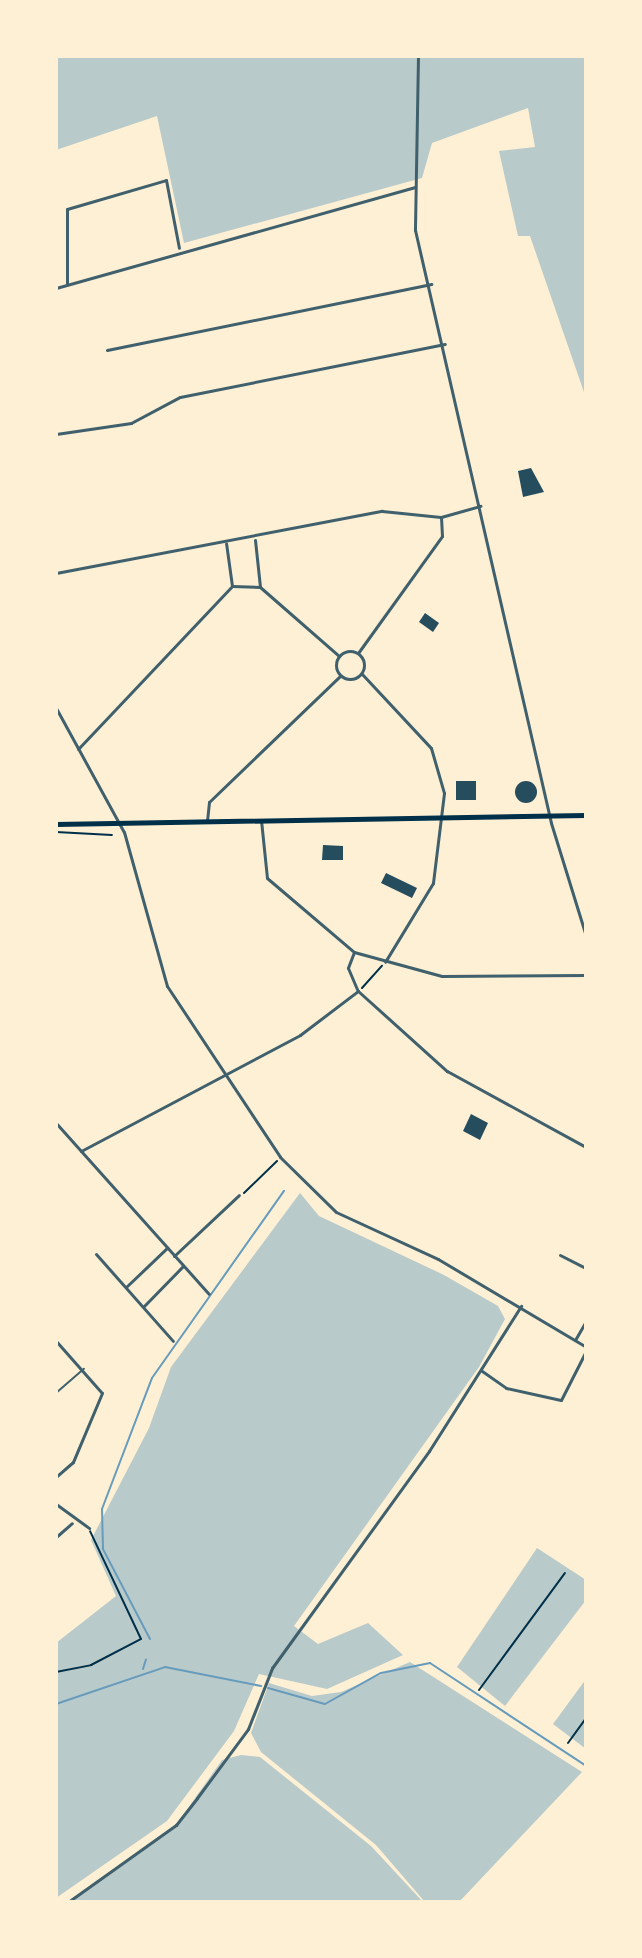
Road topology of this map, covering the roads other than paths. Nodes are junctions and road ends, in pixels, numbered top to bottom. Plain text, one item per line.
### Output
1 (418, 56) edge
2 (415, 187) junction
3 (179, 248) junction
4 (67, 284) junction
5 (431, 284) junction
6 (56, 288) edge
7 (445, 344) junction
8 (107, 350) dead end
9 (56, 434) edge
10 (481, 506) junction
11 (441, 517) junction
12 (255, 539) junction
13 (226, 543) junction
14 (56, 573) edge
15 (232, 586) junction
16 (260, 587) junction
17 (358, 653) junction
18 (339, 656) junction
19 (362, 674) junction
20 (340, 676) junction
21 (56, 708) edge
22 (78, 749) junction
23 (586, 815) edge
24 (549, 816) junction
25 (443, 818) junction
26 (261, 820) junction
27 (117, 821) junction
28 (207, 821) junction
29 (56, 824) edge
30 (586, 936) edge
31 (354, 952) junction
32 (385, 962) junction
33 (586, 975) edge
34 (358, 991) junction
35 (224, 1076) junction
36 (56, 1123) edge
37 (586, 1147) edge
38 (81, 1151) junction
39 (242, 1194) road end
40 (167, 1248) junction
41 (96, 1254) dead end
42 (560, 1255) dead end
43 (174, 1256) junction
44 (183, 1266) junction
45 (586, 1268) edge
46 (126, 1287) junction
47 (209, 1294) dead end
48 (143, 1306) junction
49 (521, 1306) junction
50 (586, 1321) edge
51 (57, 1339) edge
52 (575, 1340) junction
53 (173, 1341) dead end
54 (586, 1349) edge
55 (84, 1369) junction
56 (482, 1371) junction
57 (56, 1393) edge
58 (56, 1477) edge
59 (56, 1504) edge
60 (72, 1523) junction
61 (89, 1528) road end
62 (56, 1537) edge
63 (56, 1561) edge
64 (56, 1580) edge
65 (68, 1902) edge

1 - 2 street
2 - 3 street
2 - 5 street
3 - 4 street
3 - 4 street
4 - 6 street
5 - 7 street
5 - 8 street
7 - 9 street
7 - 10 street
10 - 11 street
10 - 24 street
11 - 12 street
11 - 17 street
12 - 13 street
12 - 16 street
13 - 14 street
13 - 15 street
15 - 16 street
15 - 22 street
16 - 18 street
17 - 18 street
17 - 19 street
18 - 20 street
19 - 20 street
19 - 25 street
20 - 28 street
21 - 22 street
22 - 27 street
23 - 24 main road
24 - 25 main road
24 - 30 street
25 - 26 main road
25 - 32 street
26 - 28 main road
26 - 31 street
27 - 28 main road
27 - 29 main road
27 - 35 street
31 - 32 street
31 - 34 street
32 - 33 street
34 - 35 street
34 - 37 street
35 - 38 street
35 - 49 street
36 - 38 street
38 - 40 street
39 - 43 street
40 - 43 street
40 - 46 street
41 - 46 street
42 - 45 street
43 - 44 street
44 - 47 street
44 - 48 street
46 - 48 street
48 - 53 street
49 - 52 street
49 - 56 street
50 - 52 street
51 - 55 street
52 - 54 street
54 - 56 street
55 - 57 lane
55 - 58 street
56 - 65 street
59 - 60 street
60 - 61 street
60 - 62 street
63 - 64 street

